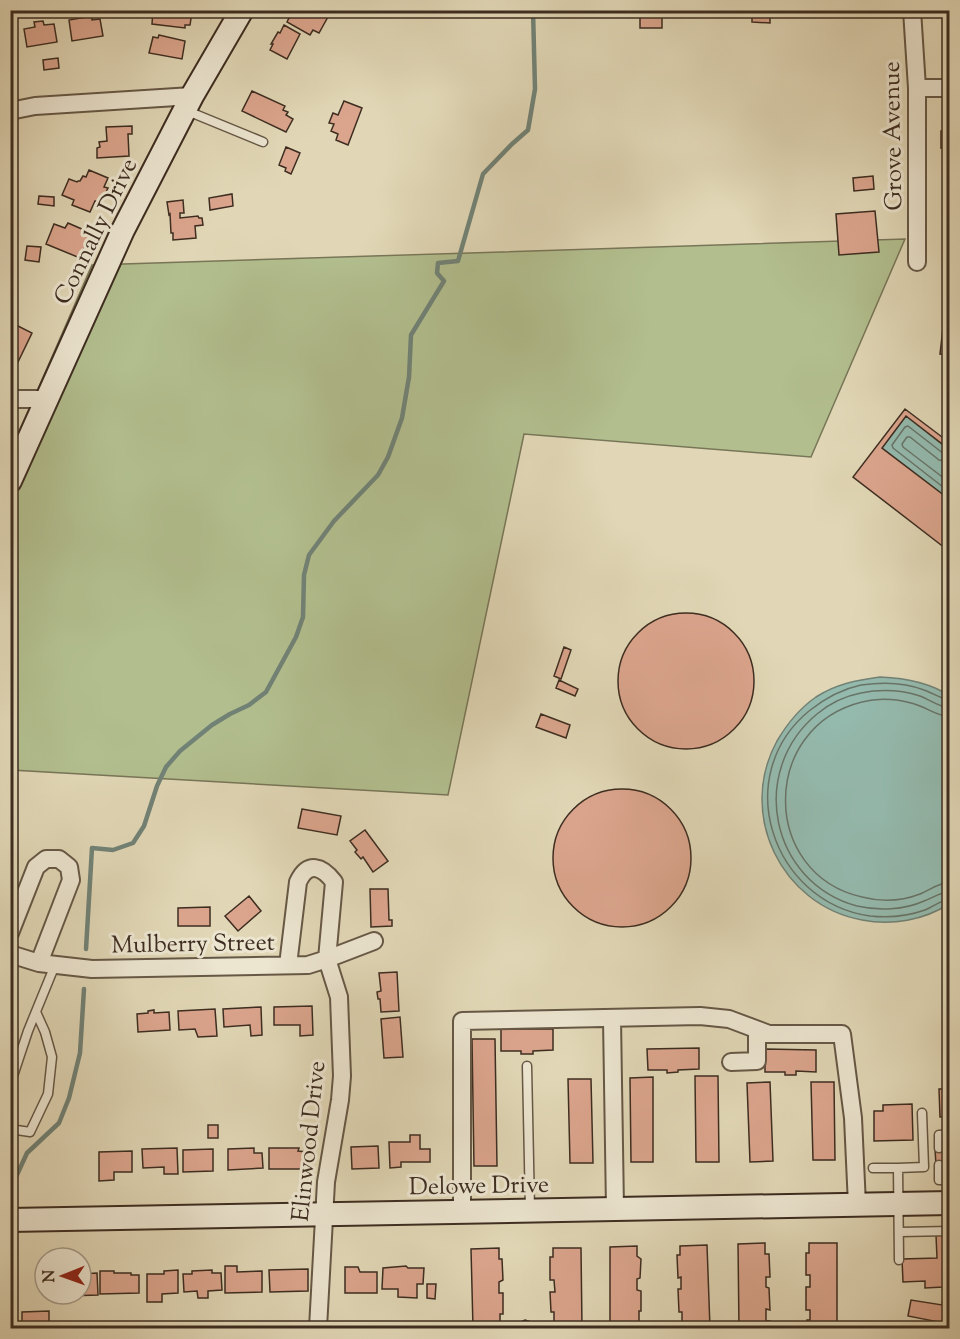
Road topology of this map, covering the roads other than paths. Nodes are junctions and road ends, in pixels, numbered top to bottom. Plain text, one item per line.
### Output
1 (242, 10) edge
2 (912, 10) edge
3 (917, 88) junction
4 (950, 88) edge
5 (188, 103) junction
6 (10, 111) edge
7 (263, 142) dead end
8 (917, 262) dead end
9 (10, 399) edge
10 (47, 399) junction
11 (10, 481) edge
12 (10, 933) edge
13 (374, 940) dead end
14 (10, 954) edge
15 (327, 959) junction
16 (47, 964) junction
17 (288, 965) junction
18 (36, 1012) junction
19 (612, 1019) junction
20 (769, 1034) junction
21 (731, 1062) dead end
22 (526, 1066) dead end
23 (10, 1085) edge
24 (921, 1113) dead end
25 (10, 1129) edge
26 (950, 1134) edge
27 (939, 1148) dead end
28 (939, 1165) dead end
29 (873, 1168) dead end
30 (898, 1168) junction
31 (950, 1180) edge
32 (950, 1203) edge
33 (899, 1204) junction
34 (857, 1205) junction
35 (615, 1209) junction
36 (530, 1211) junction
37 (462, 1212) junction
38 (323, 1215) junction
39 (10, 1220) edge
40 (950, 1231) edge
41 (900, 1232) junction
42 (899, 1260) dead end
43 (318, 1329) edge

1 - 5 street, Connally Drive
2 - 3 street, Grove Avenue
3 - 4 street
3 - 8 street, Grove Avenue
5 - 6 street
5 - 7 lane
5 - 10 street, Connally Drive
9 - 10 street
10 - 11 street, Connally Drive
12 - 16 street
13 - 15 street, Mulberry Street
14 - 16 street, Mulberry Street
15 - 17 street, Mulberry Street
15 - 17 street
15 - 38 street, Elinwood Drive
16 - 17 street, Mulberry Street
16 - 18 lane
18 - 23 lane
18 - 25 lane
19 - 20 street
19 - 35 street
19 - 37 street
20 - 21 street
20 - 34 street
22 - 36 lane
24 - 30 lane
26 - 27 lane
28 - 31 lane
29 - 30 lane
30 - 33 lane
32 - 33 street, Delowe Drive
33 - 34 street, Delowe Drive
33 - 41 lane
34 - 35 street, Delowe Drive
35 - 36 street, Delowe Drive
36 - 37 street, Delowe Drive
37 - 38 street, Delowe Drive
38 - 39 street, Delowe Drive
38 - 43 street, Elinwood Drive
40 - 41 lane
41 - 42 lane

